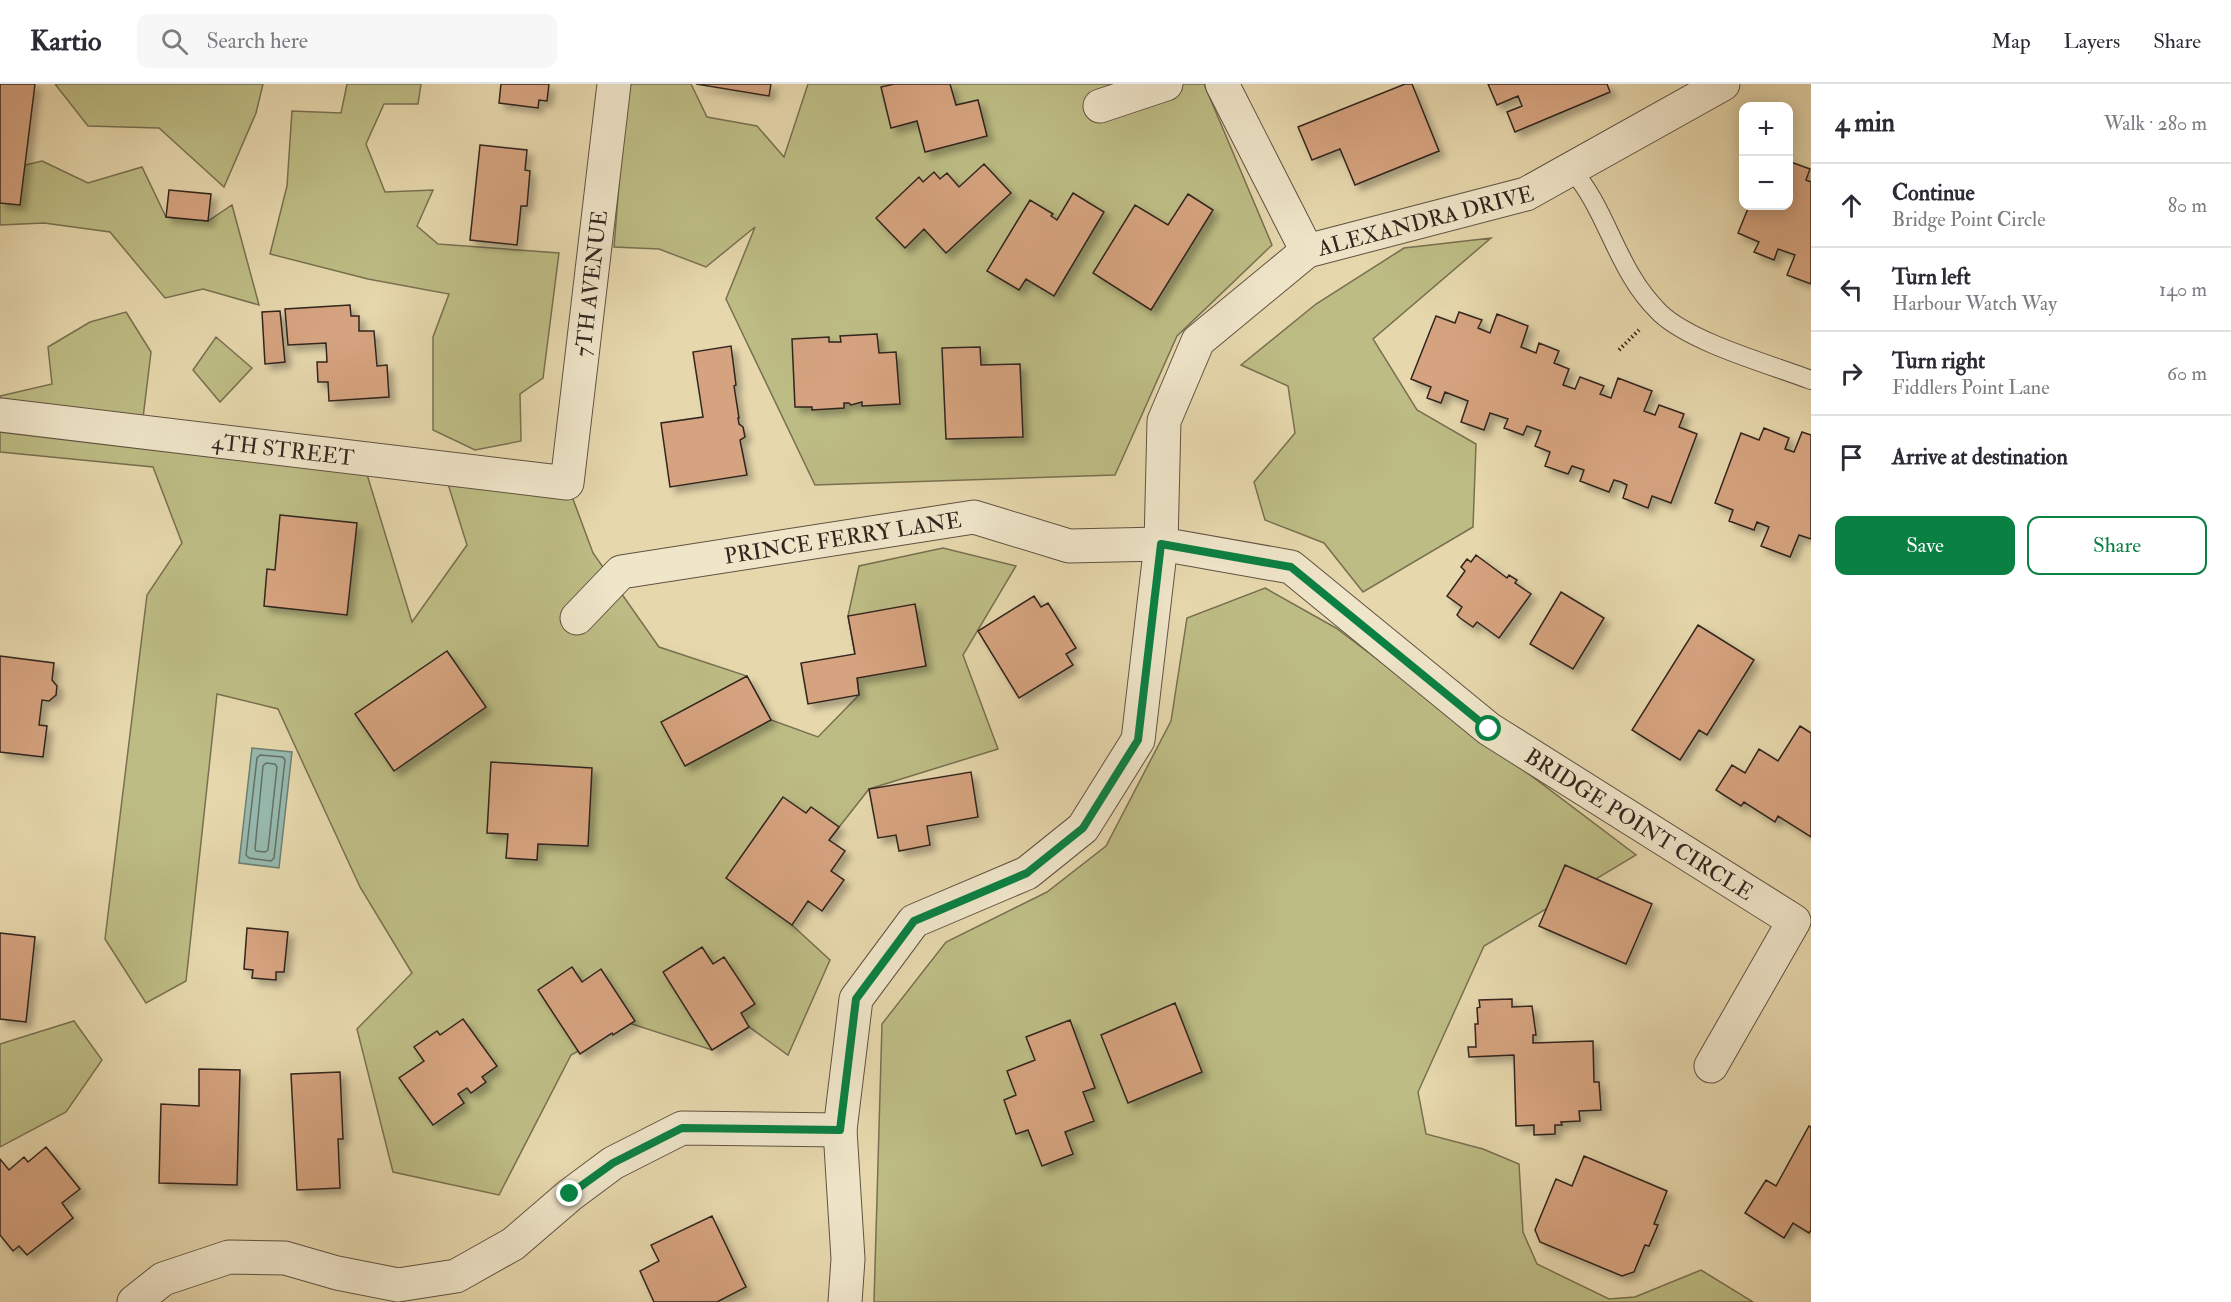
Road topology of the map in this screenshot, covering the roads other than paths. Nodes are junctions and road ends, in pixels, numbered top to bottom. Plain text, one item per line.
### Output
1 (614, 84) edge
2 (1166, 84) edge
3 (1222, 84) edge
4 (1716, 86) edge
5 (1100, 106) dead end
6 (1571, 169) junction
7 (1307, 251) junction
8 (1811, 380) edge
9 (0, 415) edge
10 (567, 483) joint
11 (1161, 544) junction
12 (577, 618) dead end
13 (1803, 922) edge
14 (1711, 1066) dead end
15 (840, 1130) junction
16 (134, 1302) edge
17 (845, 1302) edge

1 - 10 street, 7TH AVENUE
2 - 5 street
3 - 7 street
4 - 6 street, ALEXANDRA DRIVE
6 - 7 street, ALEXANDRA DRIVE
6 - 8 lane
7 - 11 street, ALEXANDRA DRIVE
9 - 10 street, 4TH STREET
11 - 12 street, PRINCE FERRY LANE
11 - 13 street, BRIDGE POINT CIRCLE
11 - 15 street, ALEXANDRA DRIVE
13 - 14 street, BRIDGE POINT CIRCLE
15 - 16 street
15 - 17 street, ALEXANDRA DRIVE

